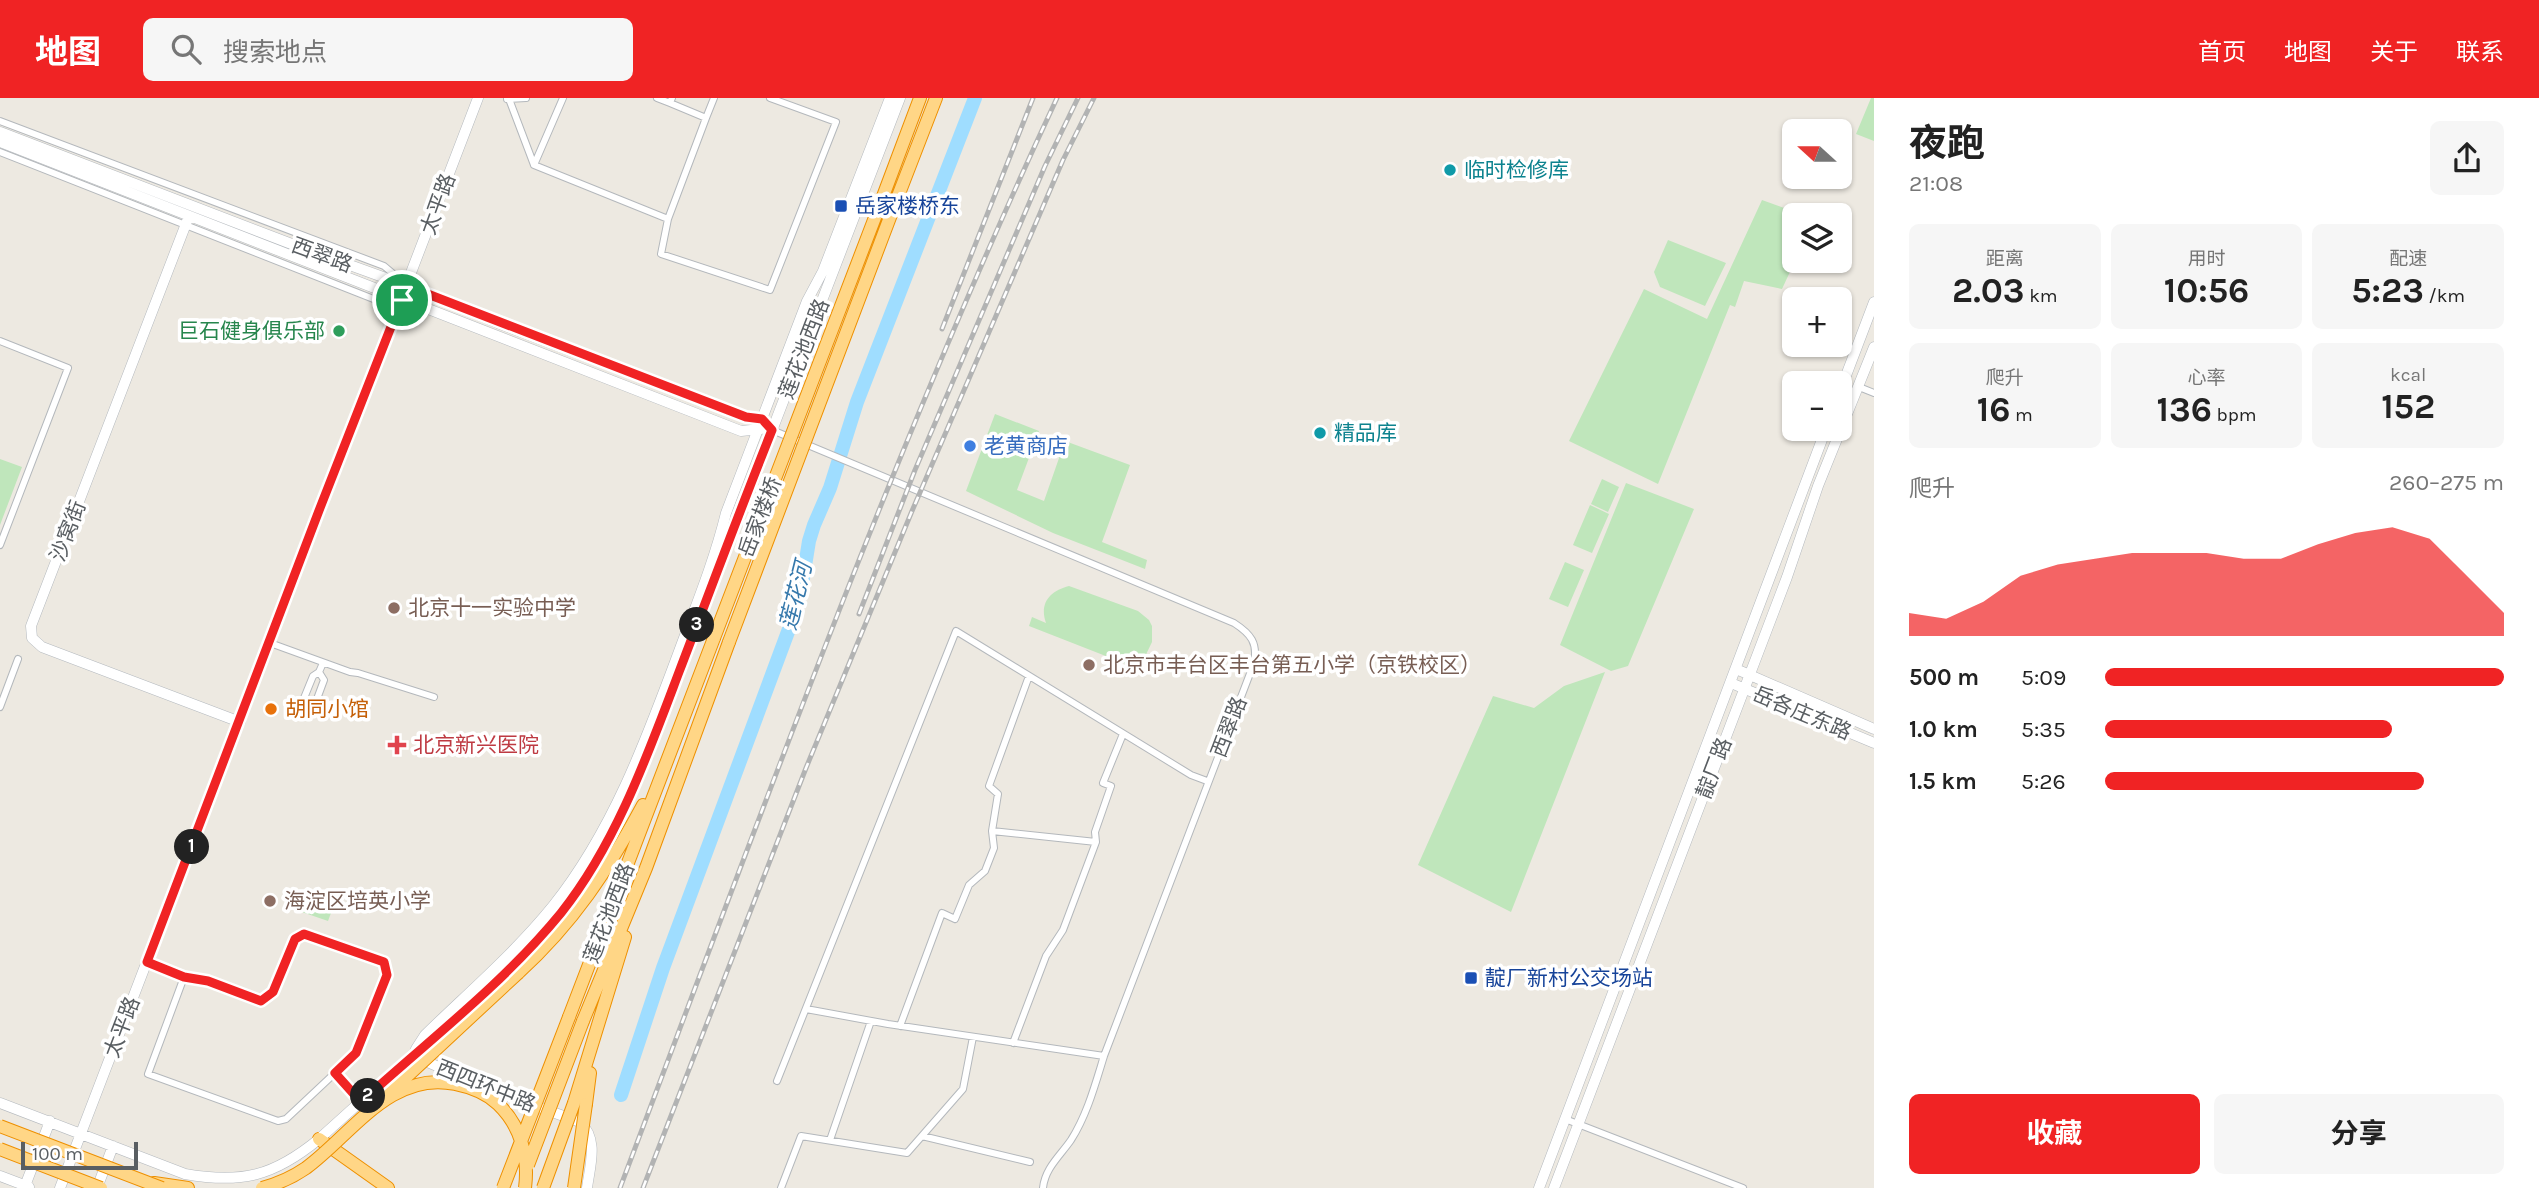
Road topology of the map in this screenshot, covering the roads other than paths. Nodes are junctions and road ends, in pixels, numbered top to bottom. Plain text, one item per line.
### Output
1 (478, 98) edge
2 (526, 98) edge
3 (563, 98) edge
4 (657, 98) edge
5 (714, 98) edge
6 (770, 98) edge
7 (890, 98) edge
8 (900, 98) edge
9 (920, 98) edge
10 (936, 98) edge
11 (508, 99) edge
12 (671, 100) edge
13 (706, 118) junction
14 (0, 121) edge
15 (0, 132) edge
16 (0, 142) edge
17 (0, 152) edge
18 (534, 165) junction
19 (668, 219) junction
20 (187, 220) junction
21 (407, 286) junction
22 (402, 300) junction
23 (1874, 302) edge
24 (0, 341) edge
25 (1874, 347) edge
26 (1848, 371) edge
27 (1859, 387) junction
28 (1874, 393) edge
29 (760, 424) junction
30 (772, 430) junction
31 (1821, 441) edge
32 (0, 545) edge
33 (714, 638) joint
34 (729, 642) joint
35 (270, 643) junction
36 (18, 659) dead end
37 (323, 663) junction
38 (1736, 668) junction
39 (319, 672) junction
40 (1750, 674) junction
41 (1029, 677) junction
42 (1731, 682) junction
43 (1745, 688) junction
44 (434, 697) dead end
45 (0, 708) edge
46 (240, 722) junction
47 (1874, 729) edge
48 (1123, 734) junction
49 (1874, 743) edge
50 (668, 758) junction
51 (1207, 782) junction
52 (992, 831) junction
53 (1096, 842) junction
54 (646, 867) junction
55 (147, 962) junction
56 (184, 977) junction
57 (806, 1009) junction
58 (871, 1021) junction
59 (900, 1026) junction
60 (973, 1037) junction
61 (1013, 1043) junction
62 (412, 1055) junction
63 (1104, 1056) junction
64 (335, 1073) junction
65 (777, 1081) dead end
66 (361, 1102) junction
67 (0, 1103) edge
68 (378, 1104) junction
69 (580, 1104) junction
70 (1565, 1119) junction
71 (50, 1121) junction
72 (1578, 1125) junction
73 (0, 1126) edge
74 (81, 1133) junction
75 (922, 1136) junction
76 (319, 1139) junction
77 (830, 1140) junction
78 (113, 1146) junction
79 (0, 1149) edge
80 (1030, 1163) dead end
81 (281, 1166) junction
82 (0, 1176) edge
83 (148, 1182) junction
84 (28, 1187) edge
85 (60, 1188) edge
86 (99, 1188) edge
87 (162, 1188) edge
88 (188, 1188) edge
89 (262, 1188) edge
90 (272, 1188) edge
91 (388, 1188) edge
92 (503, 1188) edge
93 (519, 1188) edge
94 (526, 1188) edge
95 (543, 1188) edge
96 (574, 1188) edge
97 (587, 1188) edge
98 (781, 1188) edge
99 (1043, 1188) edge
100 (1539, 1188) edge
101 (1554, 1188) edge
102 (1743, 1188) edge

1 - 21 street, 太平路
2 - 11 street
3 - 18 street
4 - 12 street
5 - 13 street
6 - 19 street
7 - 29 street, 莲花池西路
8 - 30 street, 莲花池西路
9 - 33 highway, 岳家楼桥, bridge
10 - 34 highway, 岳家楼桥, bridge
11 - 18 street
12 - 13 street
13 - 19 street
14 - 21 street
15 - 21 street, 西翠路
16 - 20 street, 西翠路
17 - 20 street
18 - 19 street
20 - 22 street, 西翠路
20 - 46 street, 沙窝街
21 - 22 street, 太平路
21 - 29 street, 西翠路
22 - 29 street, 西翠路
22 - 35 street, 太平路
23 - 26 street
24 - 32 street
25 - 27 street, 靛厂路
27 - 28 street
27 - 40 street, 靛厂路
29 - 30 street
29 - 62 street, 莲花池西路
30 - 51 street, 西翠路
30 - 62 street, 莲花池西路
31 - 38 street
33 - 50 highway, 莲花池西路
34 - 54 highway, 莲花池西路
35 - 37 street
35 - 46 street, 太平路
36 - 45 street
37 - 39 street
37 - 44 street
38 - 40 street, 岳各庄东路
38 - 42 street
39 - 39 street
40 - 43 street, 靛厂路
40 - 47 street, 岳各庄东路
41 - 48 street
41 - 52 street
41 - 57 street
42 - 43 street, 岳各庄东路
42 - 70 street
43 - 49 street, 岳各庄东路
43 - 72 street, 靛厂路
46 - 55 street, 太平路
48 - 51 street
48 - 53 street
50 - 68 highway, bridge
50 - 92 highway, 莲花池西路, bridge
51 - 63 street, 西翠路
52 - 53 street
52 - 59 street
53 - 61 street
54 - 69 highway
54 - 93 highway, 莲花池西路, bridge
55 - 56 street
55 - 74 street, 太平路
56 - 64 street
56 - 64 street
57 - 58 street
57 - 65 street
58 - 59 street
58 - 77 street
59 - 60 street
60 - 61 street
60 - 75 street
61 - 63 street
62 - 66 street, 西四环中路
62 - 97 street, 西四环中路
63 - 99 street, 西翠路
64 - 66 street
66 - 76 street, 西四环中路
67 - 71 street, 西四环中路
68 - 89 highway, bridge
68 - 94 highway, bridge
69 - 95 highway, bridge
69 - 96 highway, bridge
70 - 72 street
70 - 100 street
71 - 74 street, 西四环中路
71 - 84 street
72 - 101 street, 靛厂路
72 - 102 street
73 - 83 highway, bridge
74 - 78 street, 西四环中路
74 - 85 street, 太平路
75 - 77 street
75 - 80 street
76 - 81 street, 西四环中路
76 - 91 highway
77 - 98 street
78 - 81 street, 西四环中路
78 - 86 street
79 - 86 highway, bridge
81 - 90 street
82 - 84 street
83 - 87 highway, bridge
83 - 88 highway, bridge

